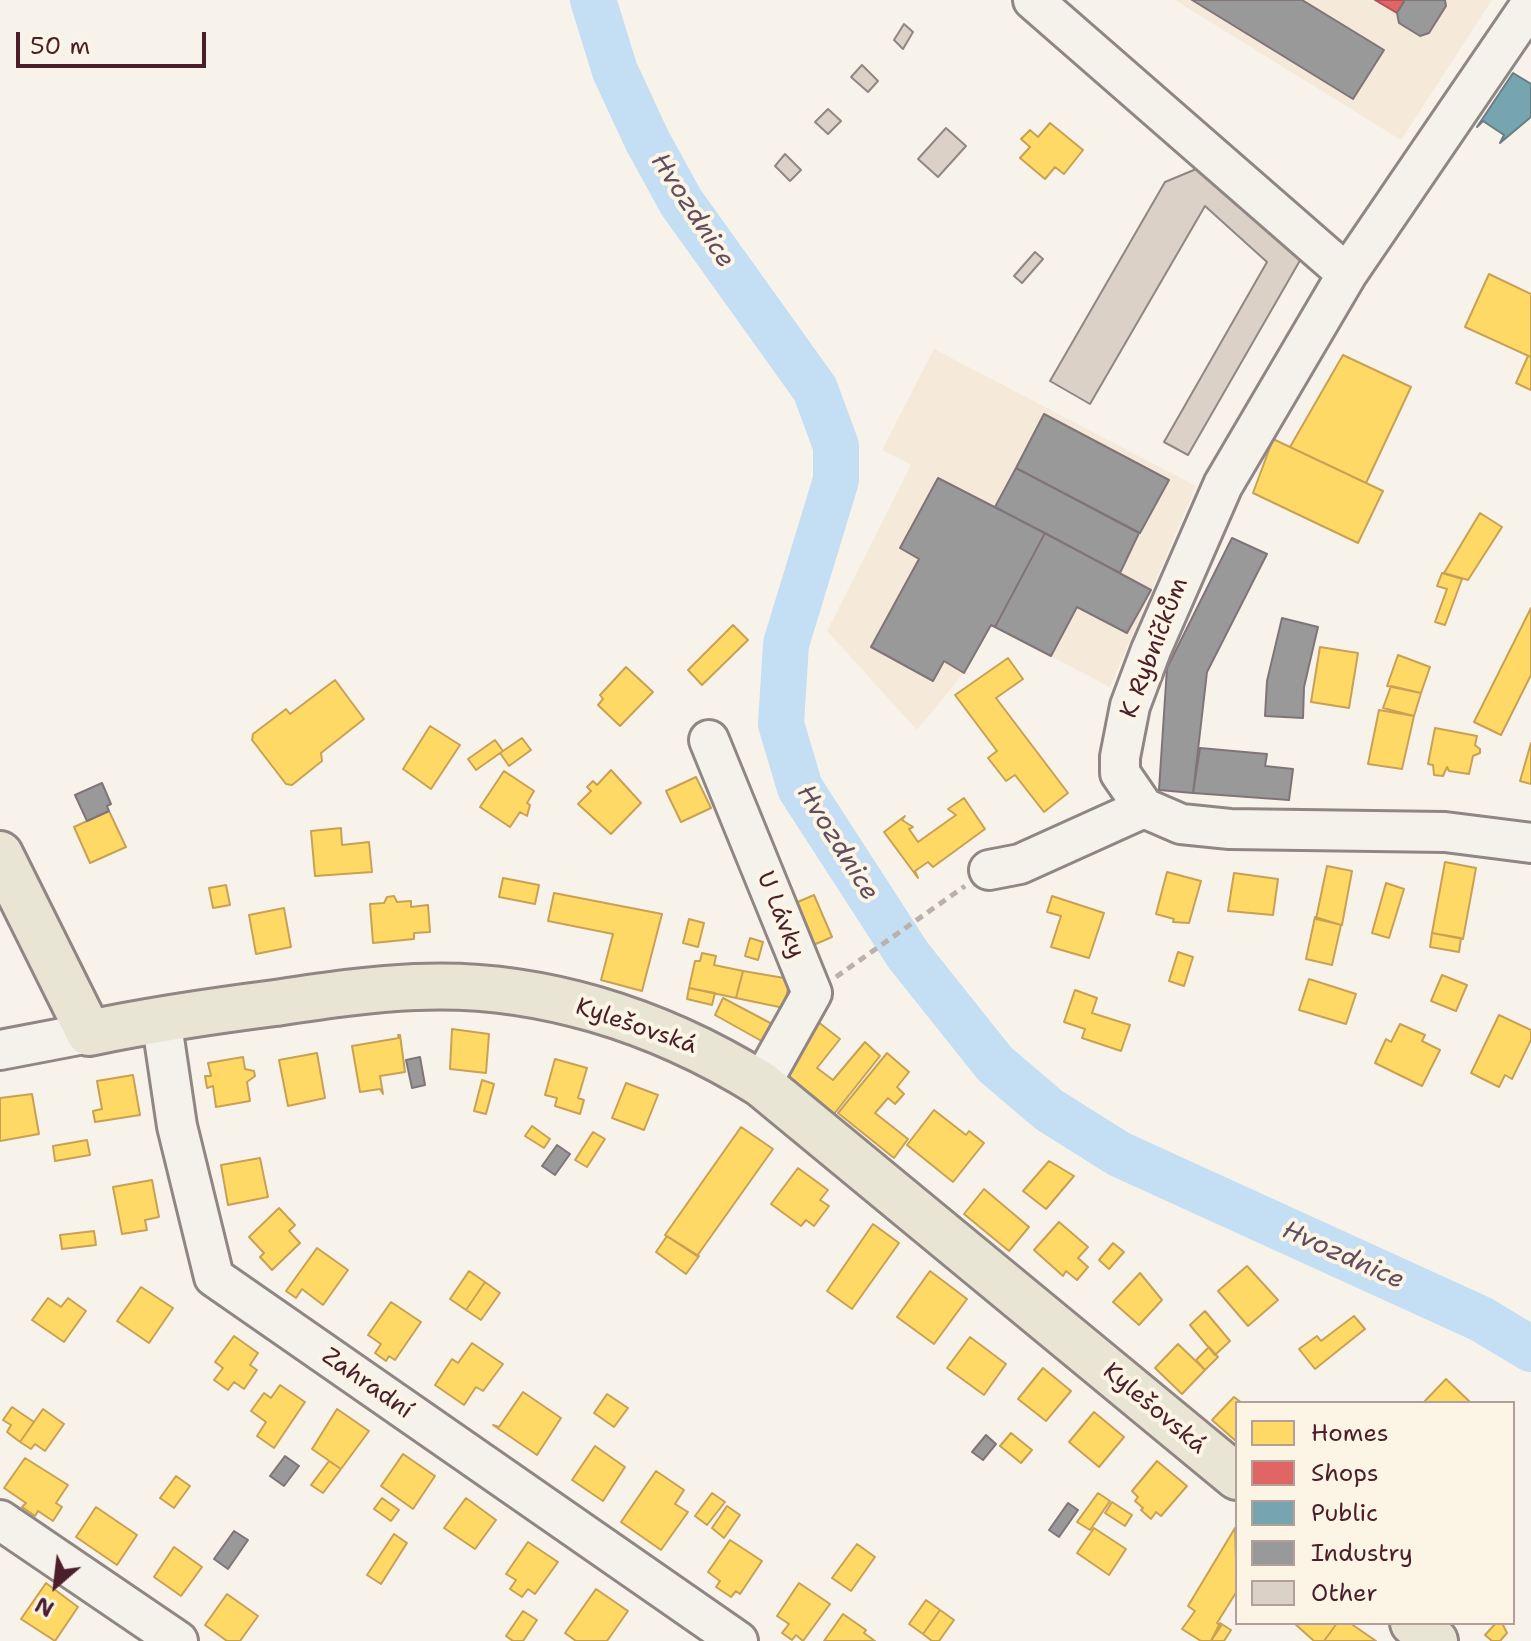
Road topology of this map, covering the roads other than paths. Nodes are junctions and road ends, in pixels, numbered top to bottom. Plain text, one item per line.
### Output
1 (1033, 0) edge
2 (1531, 4) edge
3 (1347, 274) junction
4 (709, 740) dead end
5 (1144, 808) junction
6 (1531, 843) edge
7 (0, 854) edge
8 (989, 870) road end
9 (161, 1018) junction
10 (89, 1033) junction
11 (0, 1050) edge
12 (761, 1084) junction
13 (1235, 1475) edge
14 (0, 1520) edge
15 (1415, 1625) edge
16 (178, 1641) edge
17 (738, 1641) edge
18 (1435, 1641) edge

1 - 3 street
2 - 3 street, K Rybníčkům
3 - 5 street, K Rybníčkům
4 - 12 street, U Lávky
5 - 6 street
5 - 8 street
7 - 10 main road
9 - 10 main road, Kylešovská
9 - 12 main road, Kylešovská
9 - 17 street, Zahradní
10 - 11 street
12 - 13 main road, Kylešovská
14 - 16 street
15 - 18 main road

